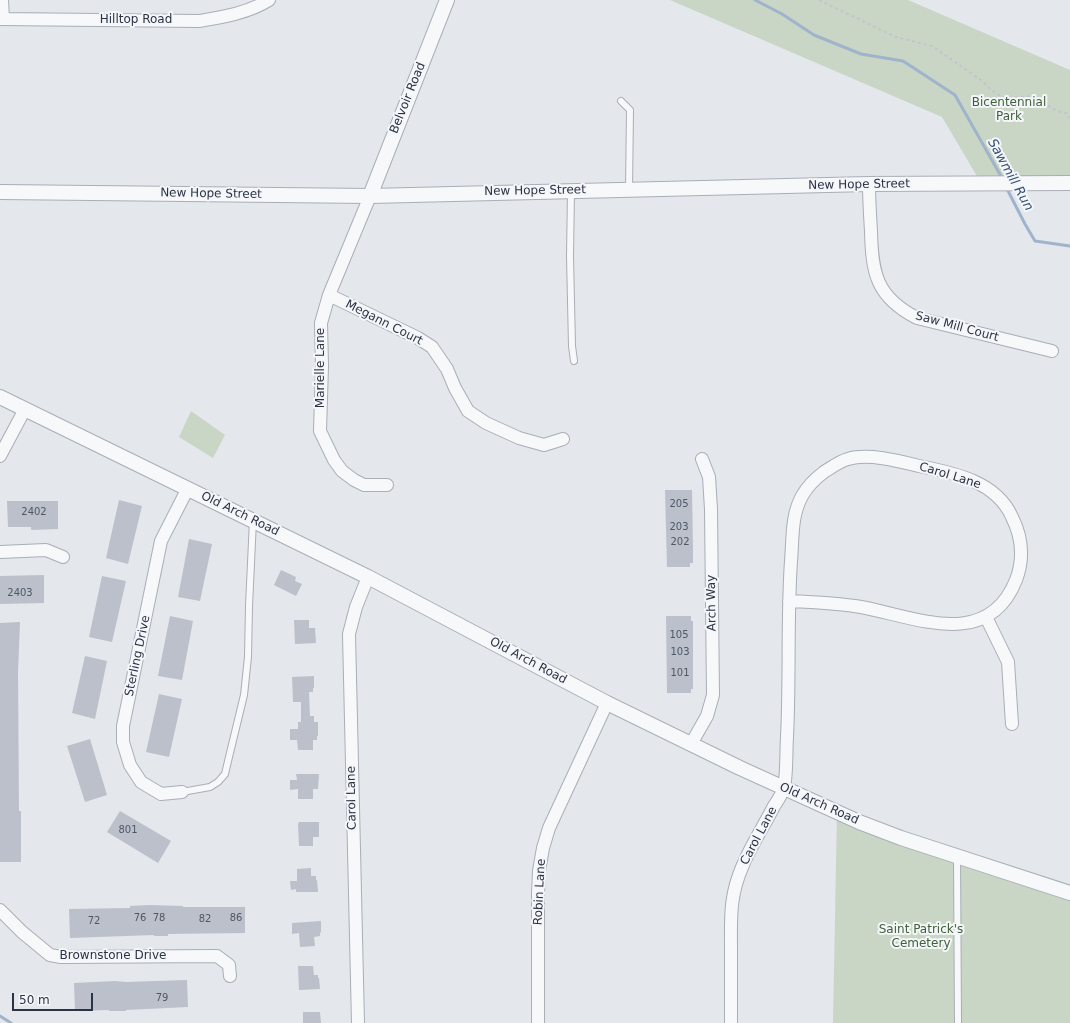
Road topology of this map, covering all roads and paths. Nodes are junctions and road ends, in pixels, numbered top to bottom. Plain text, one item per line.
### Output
1 (2, 0) edge
2 (269, 0) edge
3 (447, 0) edge
4 (819, 0) edge
5 (2, 19) edge
6 (621, 101) dead end
7 (1070, 118) edge
8 (1070, 183) edge
9 (869, 184) junction
10 (629, 189) junction
11 (571, 190) junction
12 (0, 192) edge
13 (370, 196) junction
14 (329, 295) junction
15 (1052, 351) dead end
16 (574, 361) dead end
17 (0, 397) edge
18 (25, 409) junction
19 (563, 439) dead end
20 (0, 456) edge
21 (702, 459) dead end
22 (387, 485) dead end
23 (188, 488) junction
24 (253, 520) junction
25 (0, 552) edge
26 (63, 557) dead end
27 (368, 577) junction
28 (789, 601) junction
29 (986, 617) junction
30 (607, 703) junction
31 (1012, 724) dead end
32 (691, 744) junction
33 (784, 788) junction
34 (182, 792) joint
35 (957, 856) junction
36 (1070, 893) edge
37 (0, 910) edge
38 (230, 976) dead end
39 (358, 1023) edge
40 (538, 1023) edge
41 (731, 1023) edge
42 (958, 1023) edge

1 - 5 street
2 - 5 street, Hilltop Road
3 - 13 street, Belvoir Road
4 - 7 path
6 - 10 lane
8 - 9 street, New Hope Street
9 - 10 street, New Hope Street
9 - 15 street, Saw Mill Court
10 - 11 street, New Hope Street
11 - 13 street, New Hope Street
11 - 16 lane
12 - 13 street, New Hope Street
13 - 14 street, Marielle Lane
14 - 19 street, Megann Court
14 - 22 street, Marielle Lane
17 - 18 street, Old Arch Road
18 - 20 street
18 - 23 street, Old Arch Road
21 - 32 street, Arch Way
23 - 24 street, Old Arch Road
23 - 34 street, Sterling Drive
24 - 27 street, Old Arch Road
24 - 34 lane
25 - 26 street
27 - 30 street, Old Arch Road
27 - 39 street, Carol Lane
28 - 29 street, Carol Lane
28 - 29 street, Carol Lane
28 - 33 street, Carol Lane
29 - 31 street
30 - 32 street, Old Arch Road
30 - 40 street, Robin Lane
32 - 33 street, Old Arch Road
33 - 35 street, Old Arch Road
33 - 41 street, Carol Lane
35 - 36 street, Old Arch Road
35 - 42 lane
37 - 38 street, Brownstone Drive

